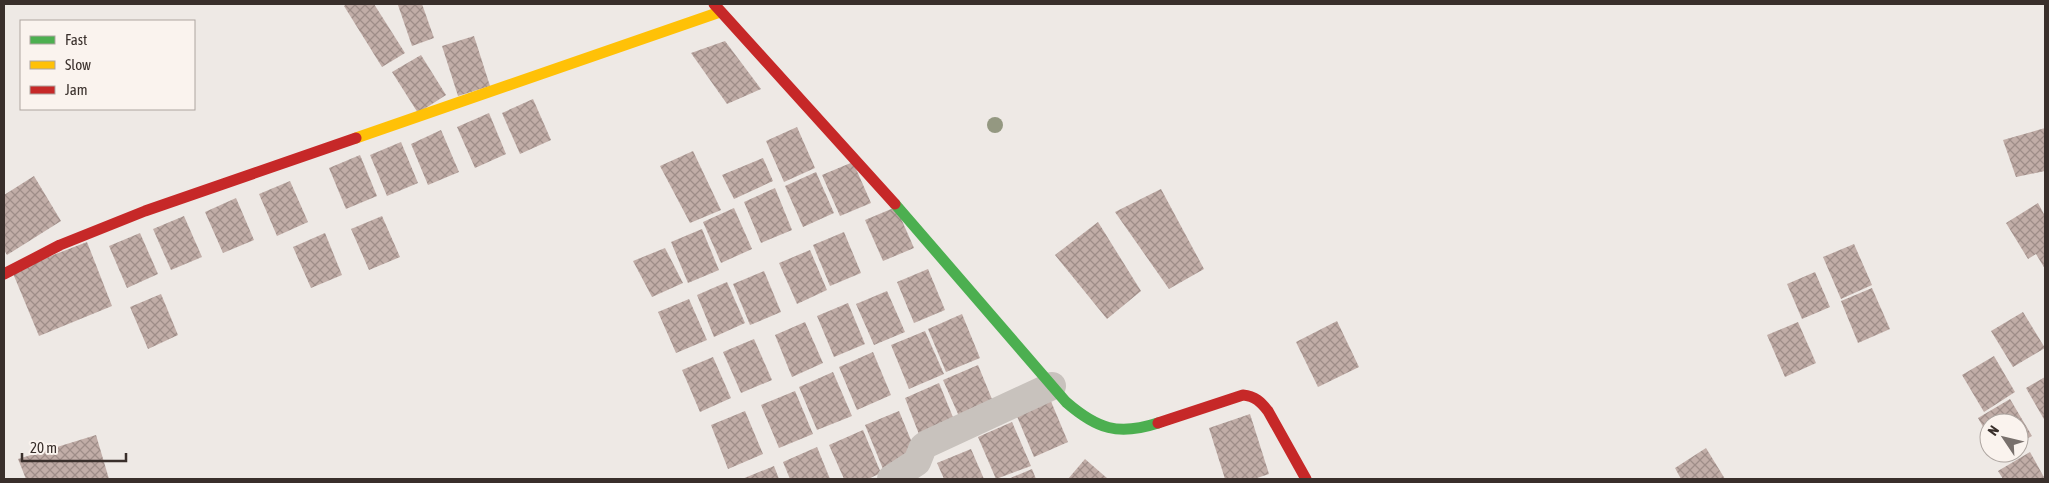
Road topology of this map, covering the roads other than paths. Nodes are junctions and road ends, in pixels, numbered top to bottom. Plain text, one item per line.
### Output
1 (717, 8) edge
2 (4, 274) edge
3 (1052, 386) junction
4 (891, 479) edge
5 (1306, 479) edge

1 - 2 street
1 - 3 street
3 - 4 street
3 - 5 street

